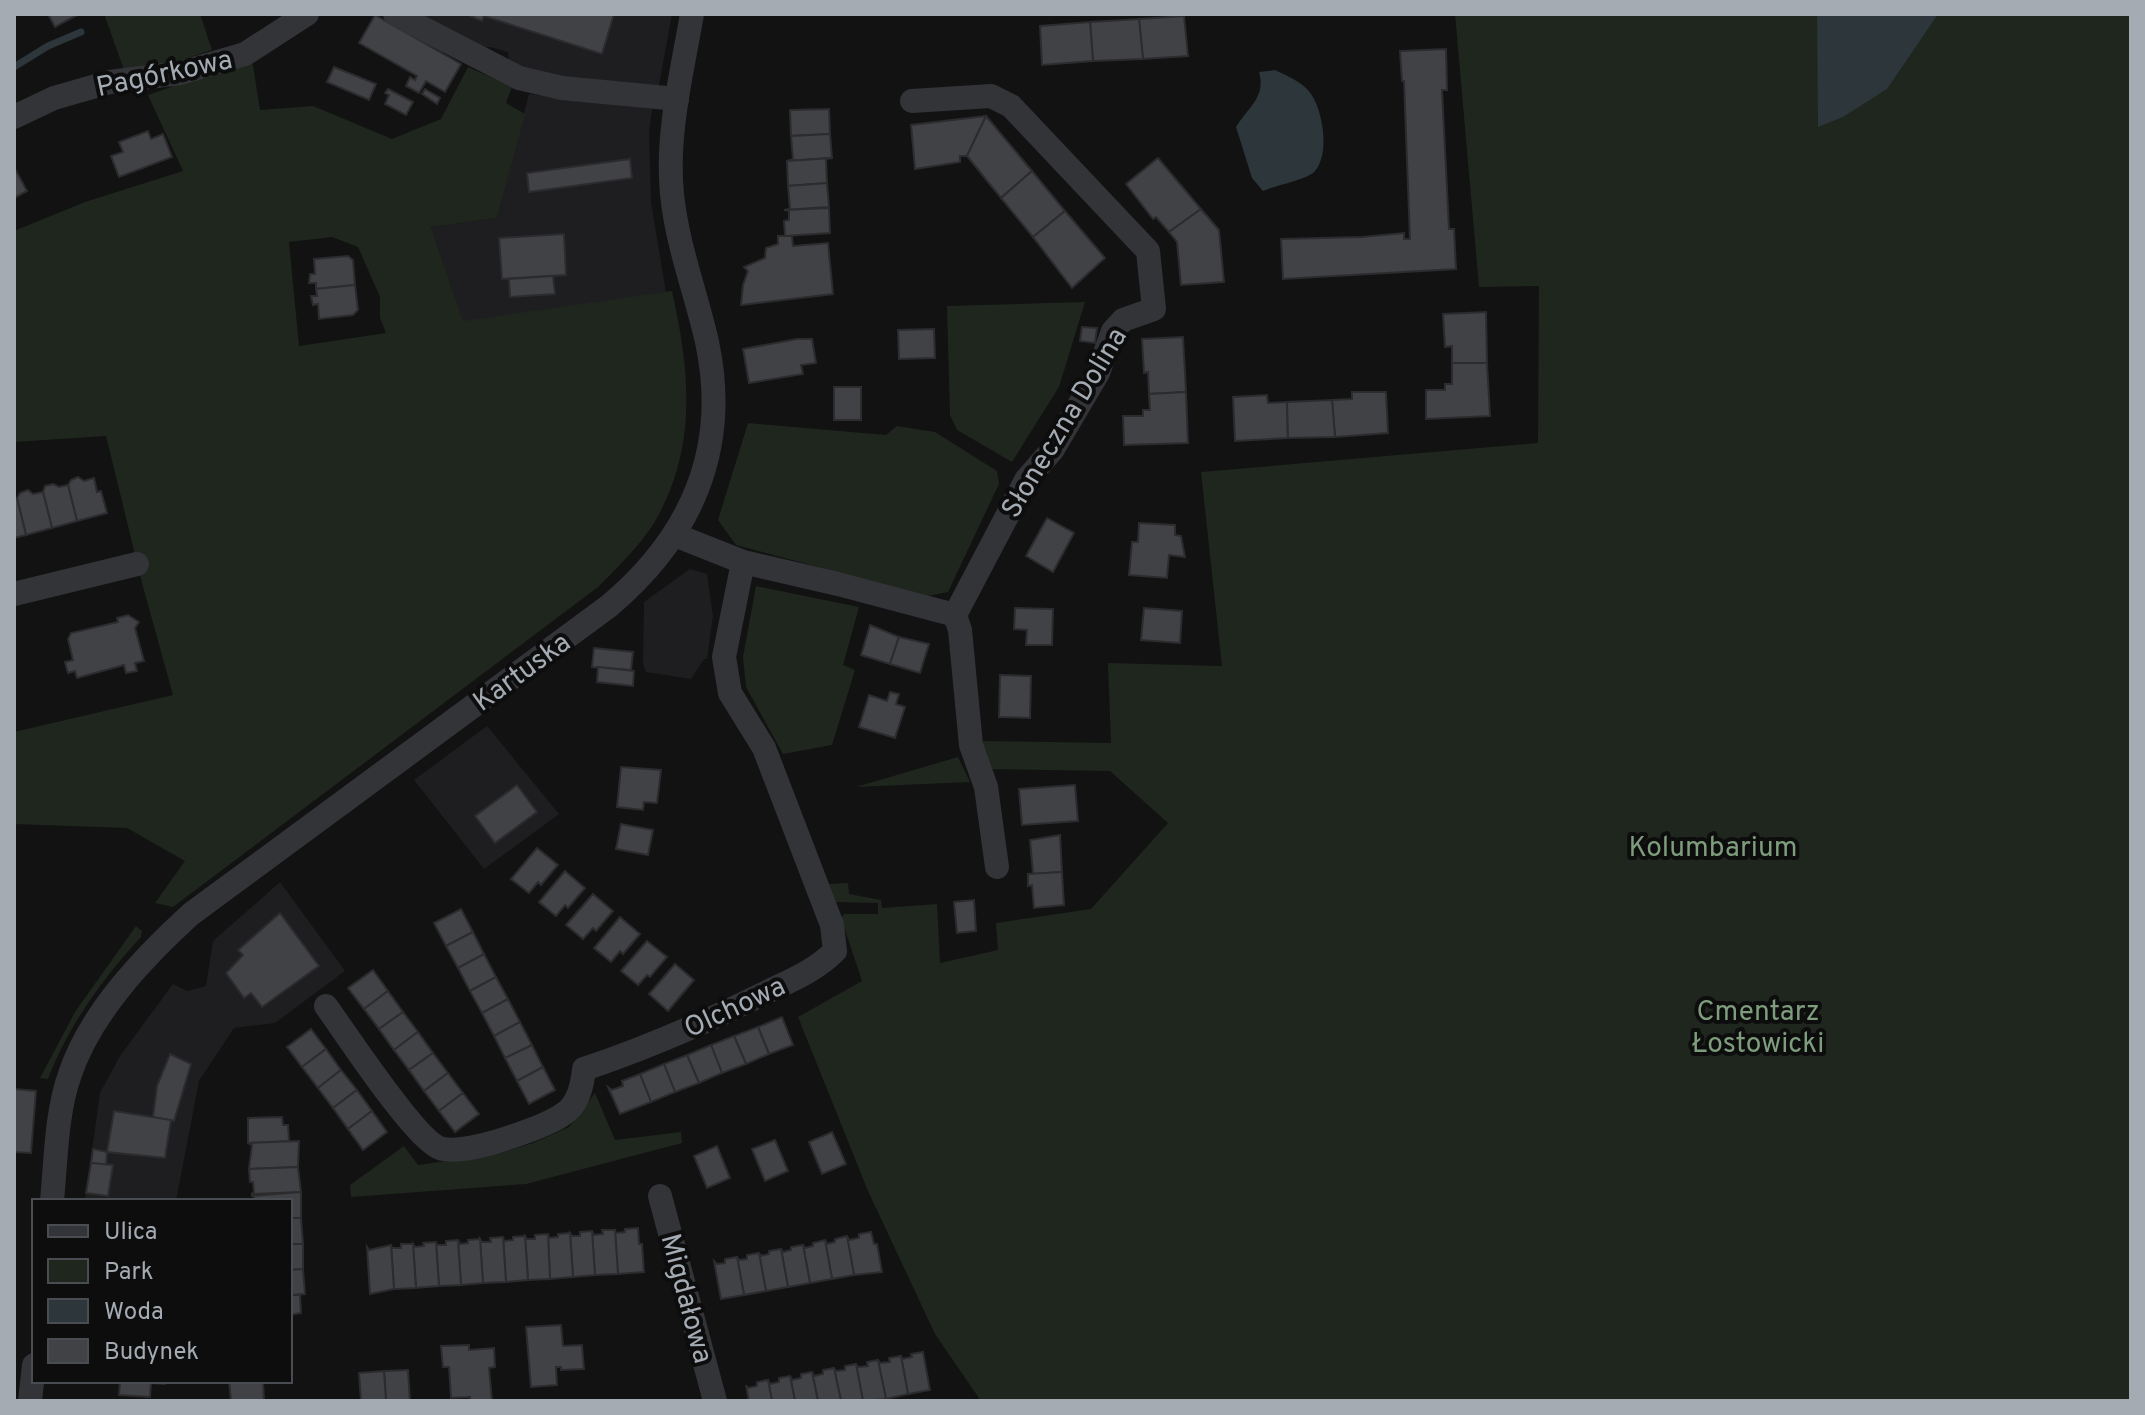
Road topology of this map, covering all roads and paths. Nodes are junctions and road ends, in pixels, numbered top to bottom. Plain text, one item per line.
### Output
1 (307, 14) edge
2 (395, 14) edge
3 (692, 14) edge
4 (677, 99) junction
5 (912, 101) dead end
6 (14, 117) edge
7 (675, 535) junction
8 (743, 562) junction
9 (137, 564) dead end
10 (14, 594) edge
11 (955, 615) junction
12 (997, 867) dead end
13 (326, 1006) dead end
14 (660, 1196) dead end
15 (52, 1199) edge
16 (715, 1401) edge

1 - 6 street, Pagórkowa
2 - 4 street
3 - 4 street, Kartuska
4 - 7 street, Kartuska
5 - 11 street, Słoneczna Dolina
7 - 8 street
7 - 15 street, Kartuska
8 - 11 street
8 - 13 street, Olchowa
9 - 10 street
11 - 12 street
14 - 16 street, Migdałowa

